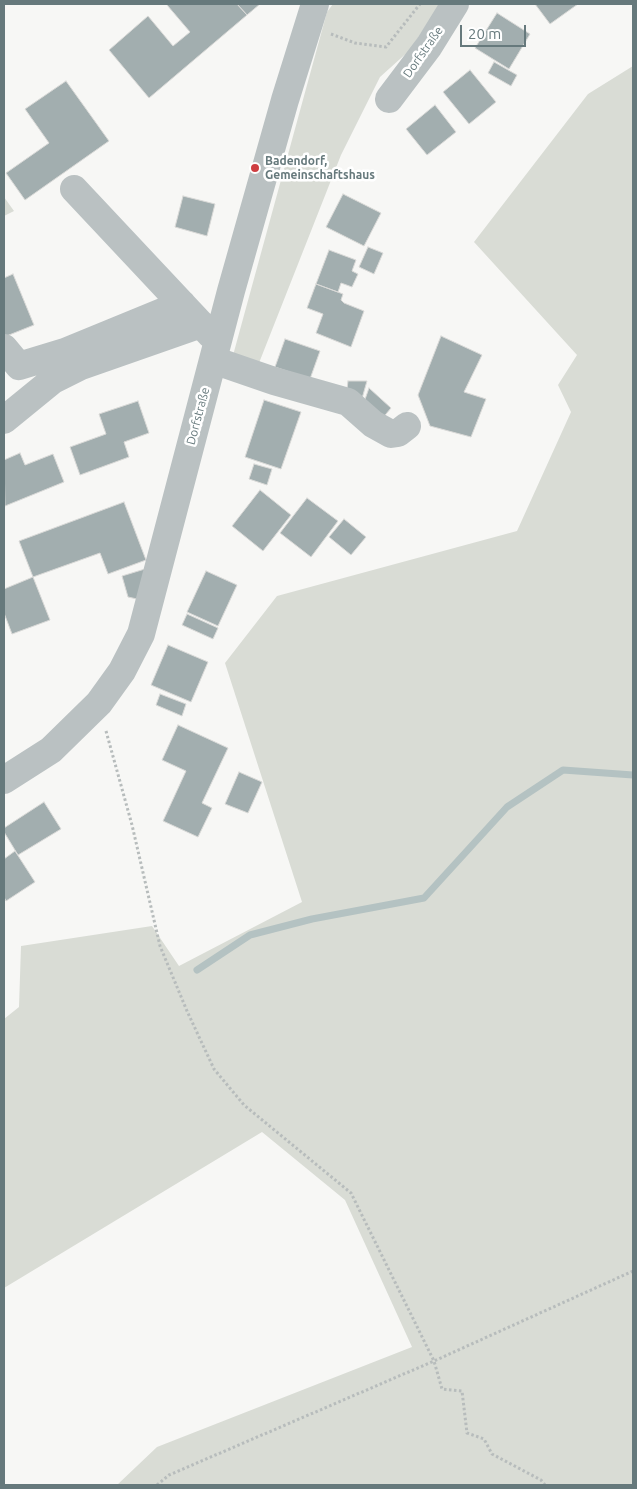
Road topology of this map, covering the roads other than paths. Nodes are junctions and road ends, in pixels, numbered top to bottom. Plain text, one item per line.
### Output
1 (455, 4) edge
2 (312, 15) edge
3 (389, 99) dead end
4 (74, 189) dead end
5 (182, 304) junction
6 (210, 342) junction
7 (4, 348) edge
8 (4, 420) edge
9 (407, 426) dead end
10 (4, 780) edge

1 - 3 street, Dorfstraße
2 - 6 street, Dorfstraße
4 - 5 street
5 - 6 street
5 - 7 street
6 - 8 street
6 - 9 street
6 - 10 street, Dorfstraße

